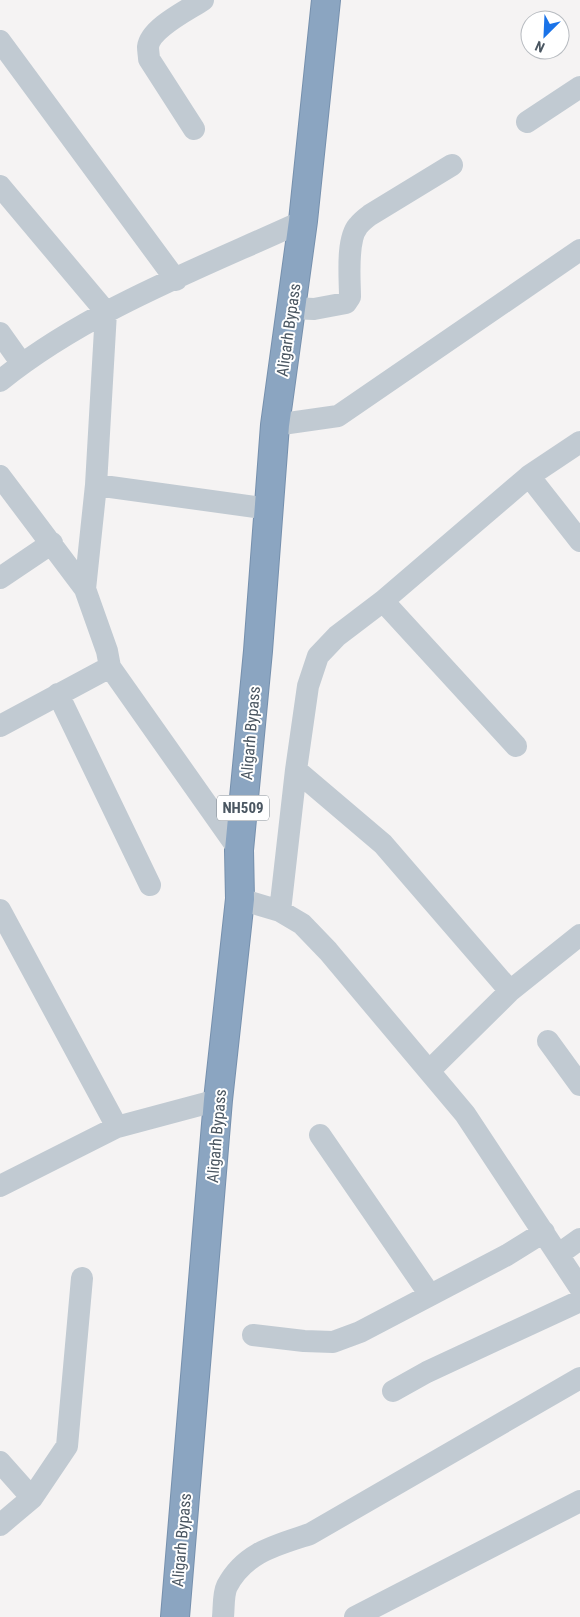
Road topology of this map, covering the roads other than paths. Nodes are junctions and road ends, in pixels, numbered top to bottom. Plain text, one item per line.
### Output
1 (203, 0) edge
2 (326, 0) edge
3 (0, 41) edge
4 (580, 87) edge
5 (527, 122) dead end
6 (194, 129) dead end
7 (452, 164) dead end
8 (0, 186) edge
9 (303, 221) junction
10 (580, 250) edge
11 (176, 280) junction
12 (302, 309) junction
13 (106, 312) junction
14 (0, 334) edge
15 (22, 364) junction
16 (0, 381) edge
17 (275, 425) junction
18 (580, 442) edge
19 (0, 476) edge
20 (528, 476) junction
21 (96, 485) junction
22 (269, 509) junction
23 (580, 541) edge
24 (52, 544) junction
25 (0, 578) edge
26 (85, 588) junction
27 (383, 601) junction
28 (110, 668) junction
29 (58, 694) junction
30 (0, 726) edge
31 (516, 746) dead end
32 (296, 770) junction
33 (240, 850) junction
34 (150, 885) dead end
35 (261, 905) junction
36 (0, 910) edge
37 (580, 935) edge
38 (510, 991) junction
39 (548, 1041) dead end
40 (429, 1071) junction
41 (580, 1085) edge
42 (218, 1100) junction
43 (117, 1127) junction
44 (320, 1135) dead end
45 (0, 1186) edge
46 (544, 1232) junction
47 (580, 1239) edge
48 (559, 1254) junction
49 (82, 1278) dead end
50 (580, 1288) edge
51 (430, 1295) junction
52 (580, 1301) edge
53 (253, 1335) dead end
54 (580, 1378) edge
55 (393, 1390) dead end
56 (0, 1462) edge
57 (32, 1498) junction
58 (580, 1502) edge
59 (0, 1525) edge
60 (175, 1617) edge
61 (223, 1617) edge
62 (355, 1617) edge

1 - 6 street
2 - 9 highway, Aligarh Bypass / NH509
3 - 11 street
4 - 5 street
7 - 12 street
8 - 13 street
9 - 11 street
9 - 12 highway, Aligarh Bypass / NH509
10 - 17 street
11 - 13 street
12 - 17 highway, Aligarh Bypass / NH509
13 - 15 street
13 - 21 street
14 - 15 street
15 - 16 street
17 - 22 highway, Aligarh Bypass / NH509
18 - 20 street
19 - 24 street
20 - 23 street
20 - 27 street
21 - 22 street
21 - 26 street
22 - 33 highway, Aligarh Bypass / NH509
24 - 25 street
24 - 26 street
26 - 28 street
27 - 31 street
27 - 32 street
28 - 29 street
28 - 33 street
29 - 30 street
29 - 34 street
32 - 35 street
32 - 38 street
33 - 35 highway, Aligarh Bypass / NH509
35 - 40 street
35 - 42 highway, Aligarh Bypass / NH509
36 - 43 street
37 - 38 street
38 - 40 street
39 - 41 street
40 - 46 street
42 - 43 street
42 - 60 highway, Aligarh Bypass / NH509
43 - 45 street
44 - 51 street
46 - 48 street
46 - 51 street
47 - 48 street
48 - 50 street
49 - 57 street
51 - 53 street
52 - 55 street
54 - 61 street
56 - 57 street
57 - 59 street
58 - 62 street

